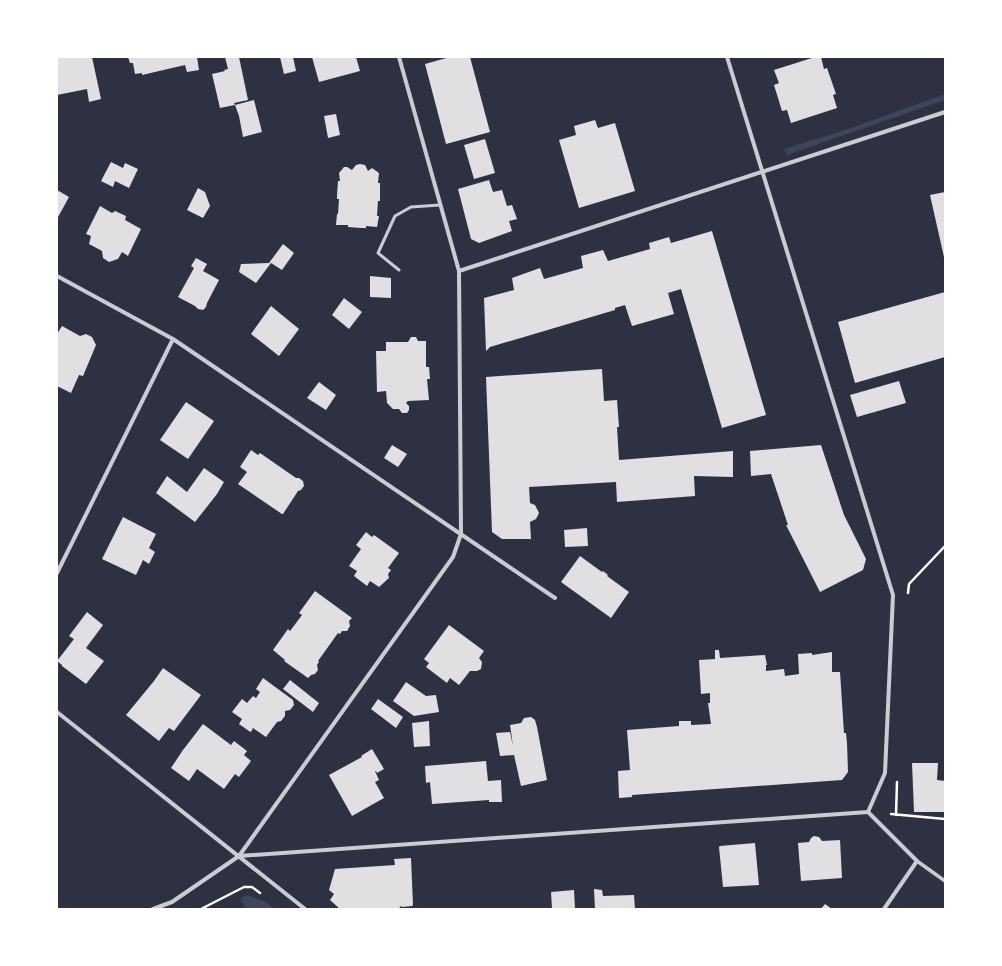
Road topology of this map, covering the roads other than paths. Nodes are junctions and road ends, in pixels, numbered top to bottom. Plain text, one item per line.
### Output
1 (399, 57) edge
2 (727, 57) edge
3 (945, 112) edge
4 (762, 171) junction
5 (440, 205) junction
6 (399, 270) dead end
7 (459, 271) junction
8 (57, 276) edge
9 (173, 339) junction
10 (461, 534) junction
11 (57, 573) edge
12 (555, 598) dead end
13 (57, 712) edge
14 (868, 812) junction
15 (239, 856) junction
16 (917, 861) junction
17 (945, 881) edge
18 (153, 909) edge
19 (305, 909) edge
20 (884, 909) edge

1 - 5 street
2 - 4 street
3 - 4 street
4 - 7 street
4 - 14 street
5 - 6 lane
5 - 7 street
7 - 10 street
8 - 9 street
9 - 10 street
9 - 11 street
10 - 12 street
10 - 15 street
13 - 15 street
14 - 15 street
14 - 16 street
15 - 18 street
15 - 19 street
16 - 17 street
16 - 20 street

